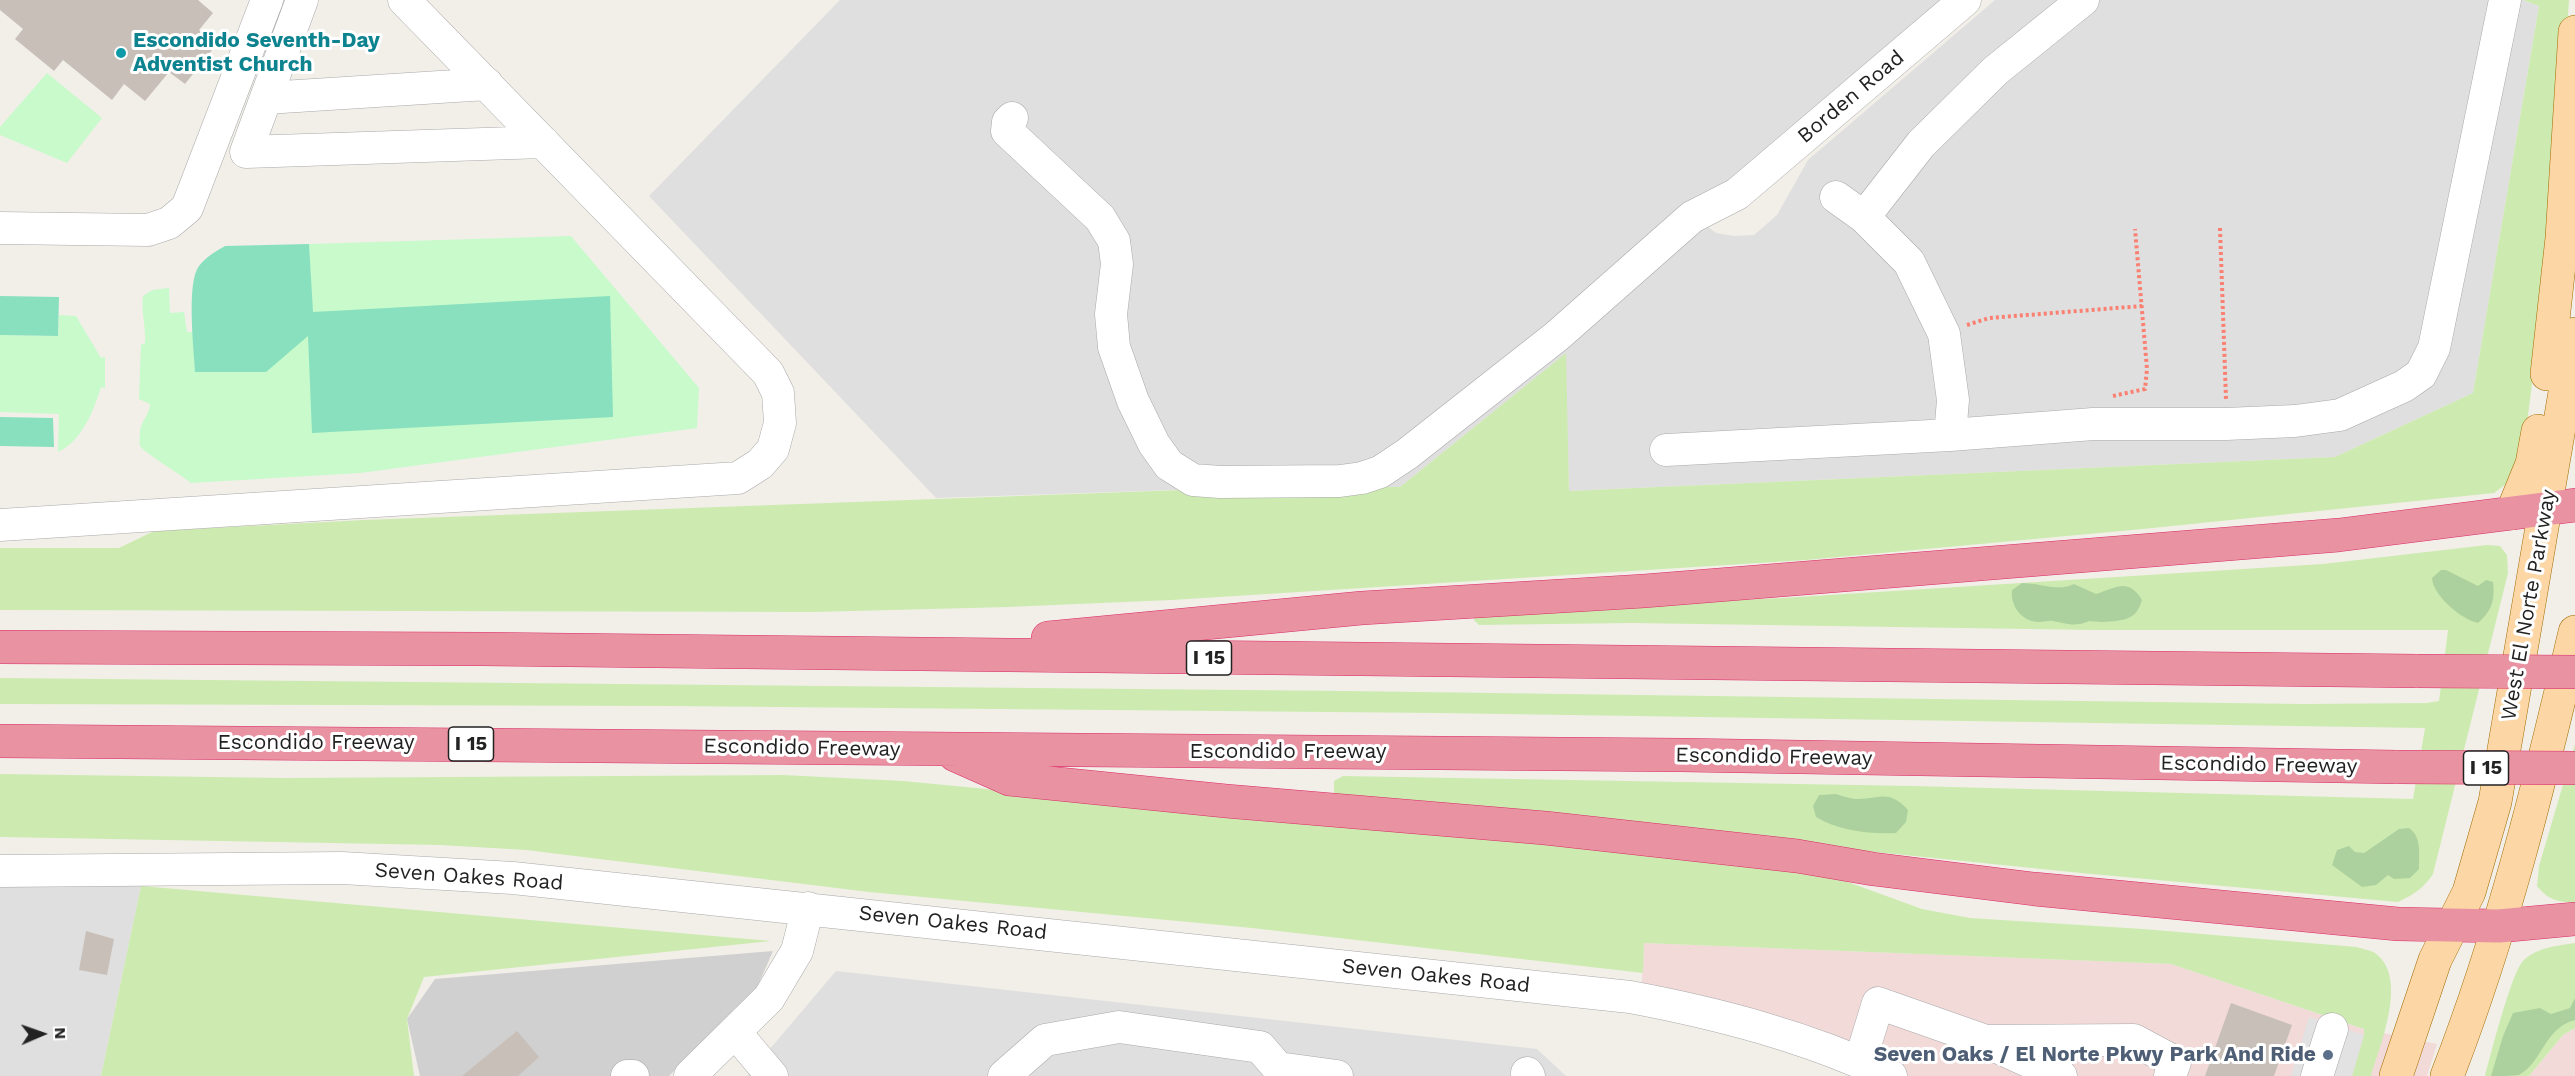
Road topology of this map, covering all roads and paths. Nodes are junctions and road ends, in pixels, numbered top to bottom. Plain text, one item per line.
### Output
1 (267, 0) edge
2 (302, 0) edge
3 (404, 0) edge
4 (1965, 0) edge
5 (2083, 0) edge
6 (2504, 2) edge
7 (2575, 32) edge
8 (487, 84) junction
9 (266, 98) junction
10 (1012, 118) dead end
11 (543, 142) junction
12 (1836, 197) dead end
13 (1864, 217) junction
14 (0, 228) edge
15 (2220, 228) dead end
16 (2135, 229) dead end
17 (2142, 306) junction
18 (1944, 334) junction
19 (2575, 334) edge
20 (2093, 424) junction
21 (2226, 424) junction
22 (1950, 435) junction
23 (1665, 450) dead end
24 (2561, 507) edge
25 (2512, 513) junction
26 (0, 525) edge
27 (2575, 632) edge
28 (0, 647) edge
29 (903, 654) junction
30 (2575, 672) edge
31 (0, 741) edge
32 (943, 749) junction
33 (2575, 768) edge
34 (0, 871) edge
35 (808, 908) junction
36 (2575, 919) edge
37 (2452, 926) junction
38 (2499, 926) junction
39 (2332, 1029) dead end
40 (735, 1032) junction
41 (1986, 1041) junction
42 (1860, 1062) junction
43 (627, 1076) edge
44 (633, 1076) edge
45 (690, 1076) edge
46 (772, 1076) edge
47 (1004, 1076) edge
48 (1337, 1076) edge
49 (1891, 1076) edge
50 (2061, 1076) edge
51 (2170, 1076) edge
52 (2317, 1076) edge
53 (2396, 1076) edge
54 (2447, 1076) edge

1 - 14 street
2 - 9 street
3 - 8 street
4 - 10 street, Borden Road
5 - 13 street
6 - 21 street
7 - 25 main road
8 - 9 street
8 - 11 street
9 - 11 street
11 - 26 street
12 - 13 street
13 - 18 street
15 - 21 path
16 - 17 path
17 - 18 path
17 - 20 path
18 - 22 street
19 - 24 main road, West El Norte Parkway
20 - 21 street
20 - 22 street
22 - 23 street
24 - 25 highway
24 - 37 main road, West El Norte Parkway
25 - 29 highway
27 - 38 main road
28 - 29 highway, I 15
29 - 30 highway, I 15, bridge
31 - 32 highway, Escondido Freeway / I 15
32 - 33 highway, Escondido Freeway / I 15, bridge
32 - 37 highway
34 - 35 street, Seven Oakes Road
35 - 40 street
35 - 42 street, Seven Oakes Road
36 - 38 highway
37 - 38 highway
37 - 53 main road, West El Norte Parkway
38 - 54 main road
39 - 52 street
40 - 45 street
40 - 46 street
41 - 42 street
41 - 50 street
41 - 51 street
42 - 49 street, Seven Oakes Road
43 - 44 street
47 - 48 street

